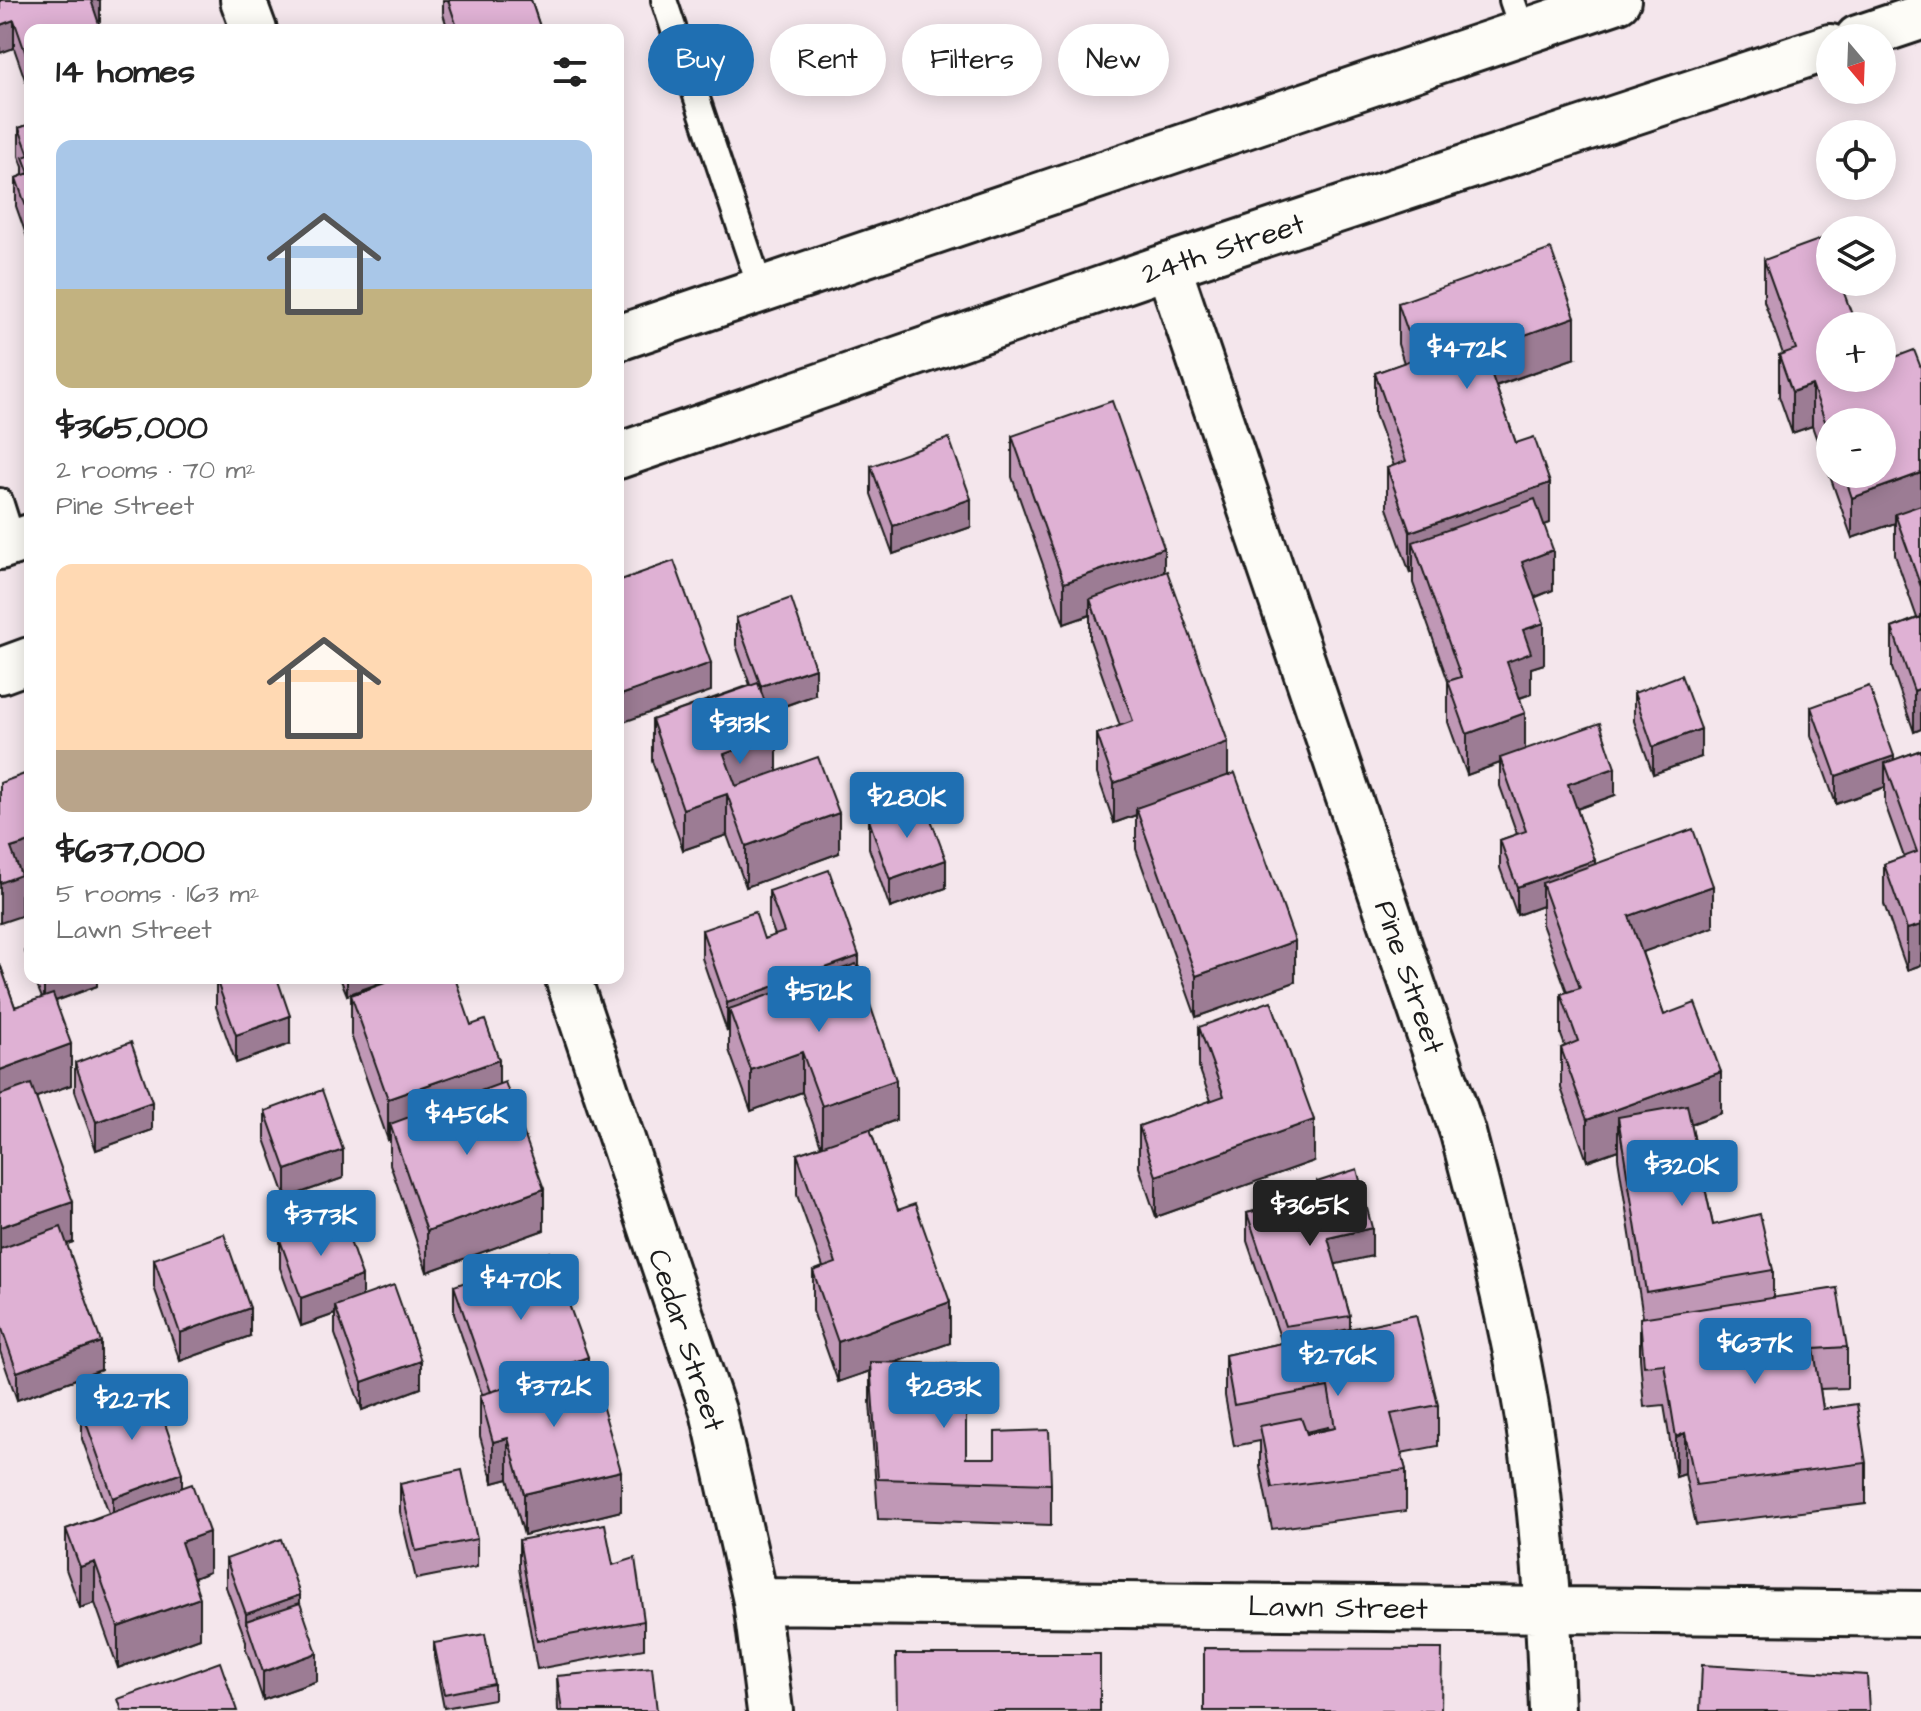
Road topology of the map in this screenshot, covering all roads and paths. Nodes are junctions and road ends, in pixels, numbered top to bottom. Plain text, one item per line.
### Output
1 (243, 0) edge
2 (664, 0) edge
3 (1618, 0) edge
4 (1517, 16) edge
5 (1921, 17) edge
6 (252, 24) edge
7 (1896, 25) edge
8 (1816, 52) edge
9 (1168, 266) junction
10 (761, 290) junction
11 (624, 336) edge
12 (624, 454) edge
13 (0, 501) edge
14 (14, 542) edge
15 (24, 662) edge
16 (0, 671) edge
17 (570, 984) edge
18 (756, 1601) junction
19 (1549, 1610) junction
20 (1921, 1614) edge
21 (770, 1711) edge
22 (1552, 1711) edge

1 - 6 street
2 - 10 lane
3 - 4 street
4 - 10 street
5 - 7 street
8 - 9 street, 24th Street
9 - 12 street, 24th Street
9 - 19 street, Pine Street
10 - 11 street
13 - 14 lane
15 - 16 street
17 - 18 street, Cedar Street
18 - 19 street, Lawn Street
18 - 21 street, Cedar Street
19 - 20 street, Lawn Street
19 - 22 street, Pine Street

